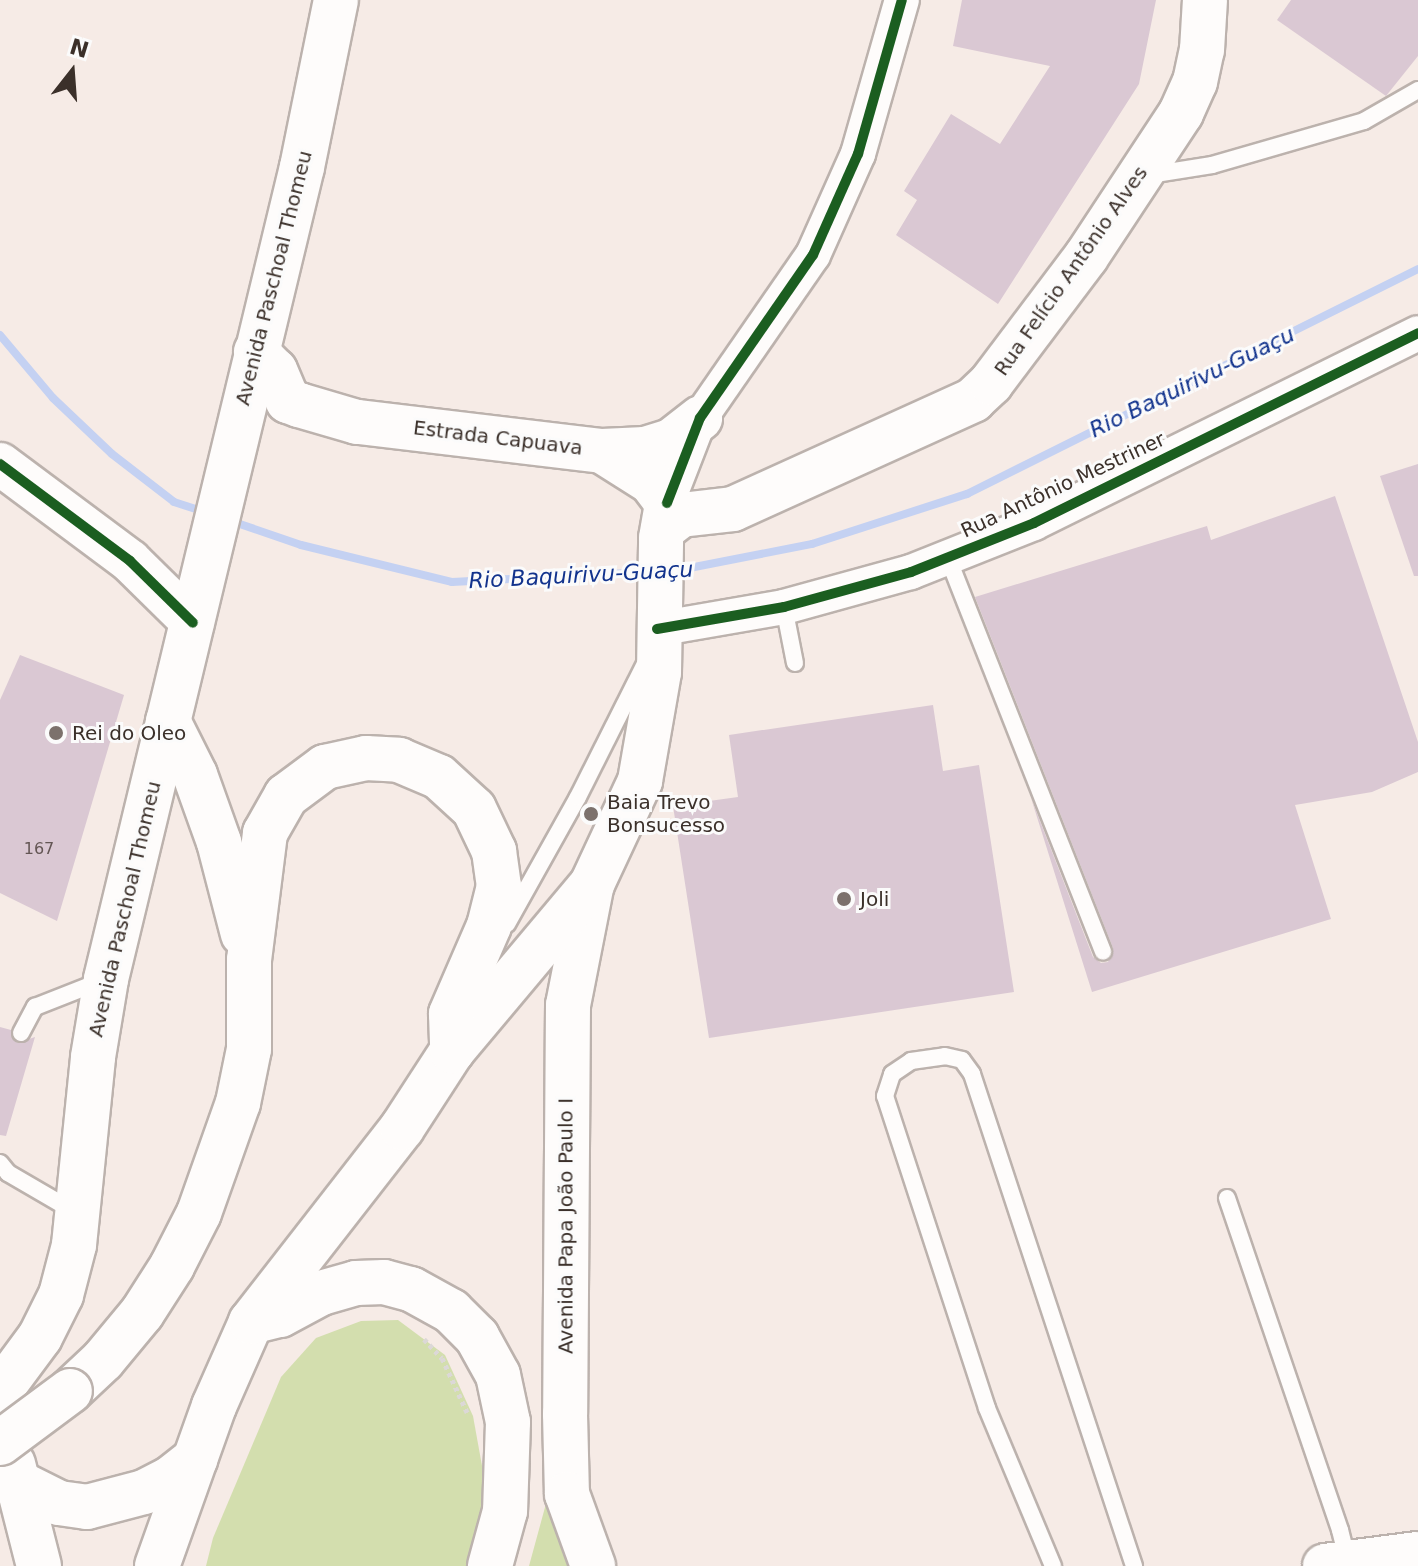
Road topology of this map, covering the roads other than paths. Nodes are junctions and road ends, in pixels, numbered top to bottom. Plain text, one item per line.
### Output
1 (336, 0) edge
2 (902, 0) edge
3 (1205, 0) edge
4 (1418, 90) edge
5 (1140, 176) junction
6 (1418, 333) edge
7 (256, 352) junction
8 (700, 418) junction
9 (357, 422) junction
10 (602, 451) junction
11 (229, 463) junction
12 (0, 464) edge
13 (663, 523) junction
14 (948, 558) junction
15 (208, 560) junction
16 (130, 561) junction
17 (784, 607) junction
18 (193, 623) junction
19 (659, 623) junction
20 (795, 663) dead end
21 (168, 721) junction
22 (592, 884) junction
23 (1103, 952) dead end
24 (249, 960) junction
25 (106, 979) junction
26 (21, 1033) dead end
27 (452, 1051) junction
28 (0, 1163) edge
29 (1227, 1198) dead end
30 (78, 1214) junction
31 (251, 1322) junction
32 (2, 1389) edge
33 (195, 1459) junction
34 (8, 1462) edge
35 (1418, 1554) edge
36 (1337, 1565) edge
37 (39, 1566) edge
38 (157, 1566) edge
39 (490, 1566) edge
40 (593, 1566) edge
41 (1053, 1566) edge
42 (1134, 1566) edge

1 - 7 main road, Avenida Paschoal Thomeu
2 - 8 street
3 - 5 main road, Rua Felício Antônio Alves
4 - 5 lane
5 - 13 main road, Rua Felício Antônio Alves
6 - 14 street, Rua Antônio Mestriner
7 - 9 main road, Estrada Capuava
7 - 11 main road, Avenida Paschoal Thomeu
8 - 10 main road
8 - 13 street
9 - 10 main road, Estrada Capuava
9 - 11 main road, Estrada Capuava
10 - 13 main road, Estrada Capuava
11 - 15 main road, Avenida Paschoal Thomeu
12 - 16 street
13 - 19 main road
14 - 17 street, Rua Antônio Mestriner
14 - 23 lane
15 - 16 street
15 - 18 main road, Avenida Paschoal Thomeu
16 - 18 street
17 - 19 street, Rua Antônio Mestriner
17 - 20 lane
18 - 21 main road, Avenida Paschoal Thomeu
19 - 22 main road
19 - 27 lane
21 - 24 main road
21 - 25 main road, Avenida Paschoal Thomeu
22 - 27 main road
22 - 40 main road, Avenida Papa João Paulo I
24 - 27 main road
24 - 34 main road, bridge
25 - 26 lane
25 - 30 main road, Avenida Paschoal Thomeu
27 - 31 main road
28 - 30 lane
29 - 36 lane
30 - 32 main road, Avenida Paschoal Thomeu
31 - 33 main road
31 - 39 main road
32 - 34 main road
33 - 34 main road
33 - 38 main road
34 - 37 main road
35 - 36 main road
41 - 42 lane

